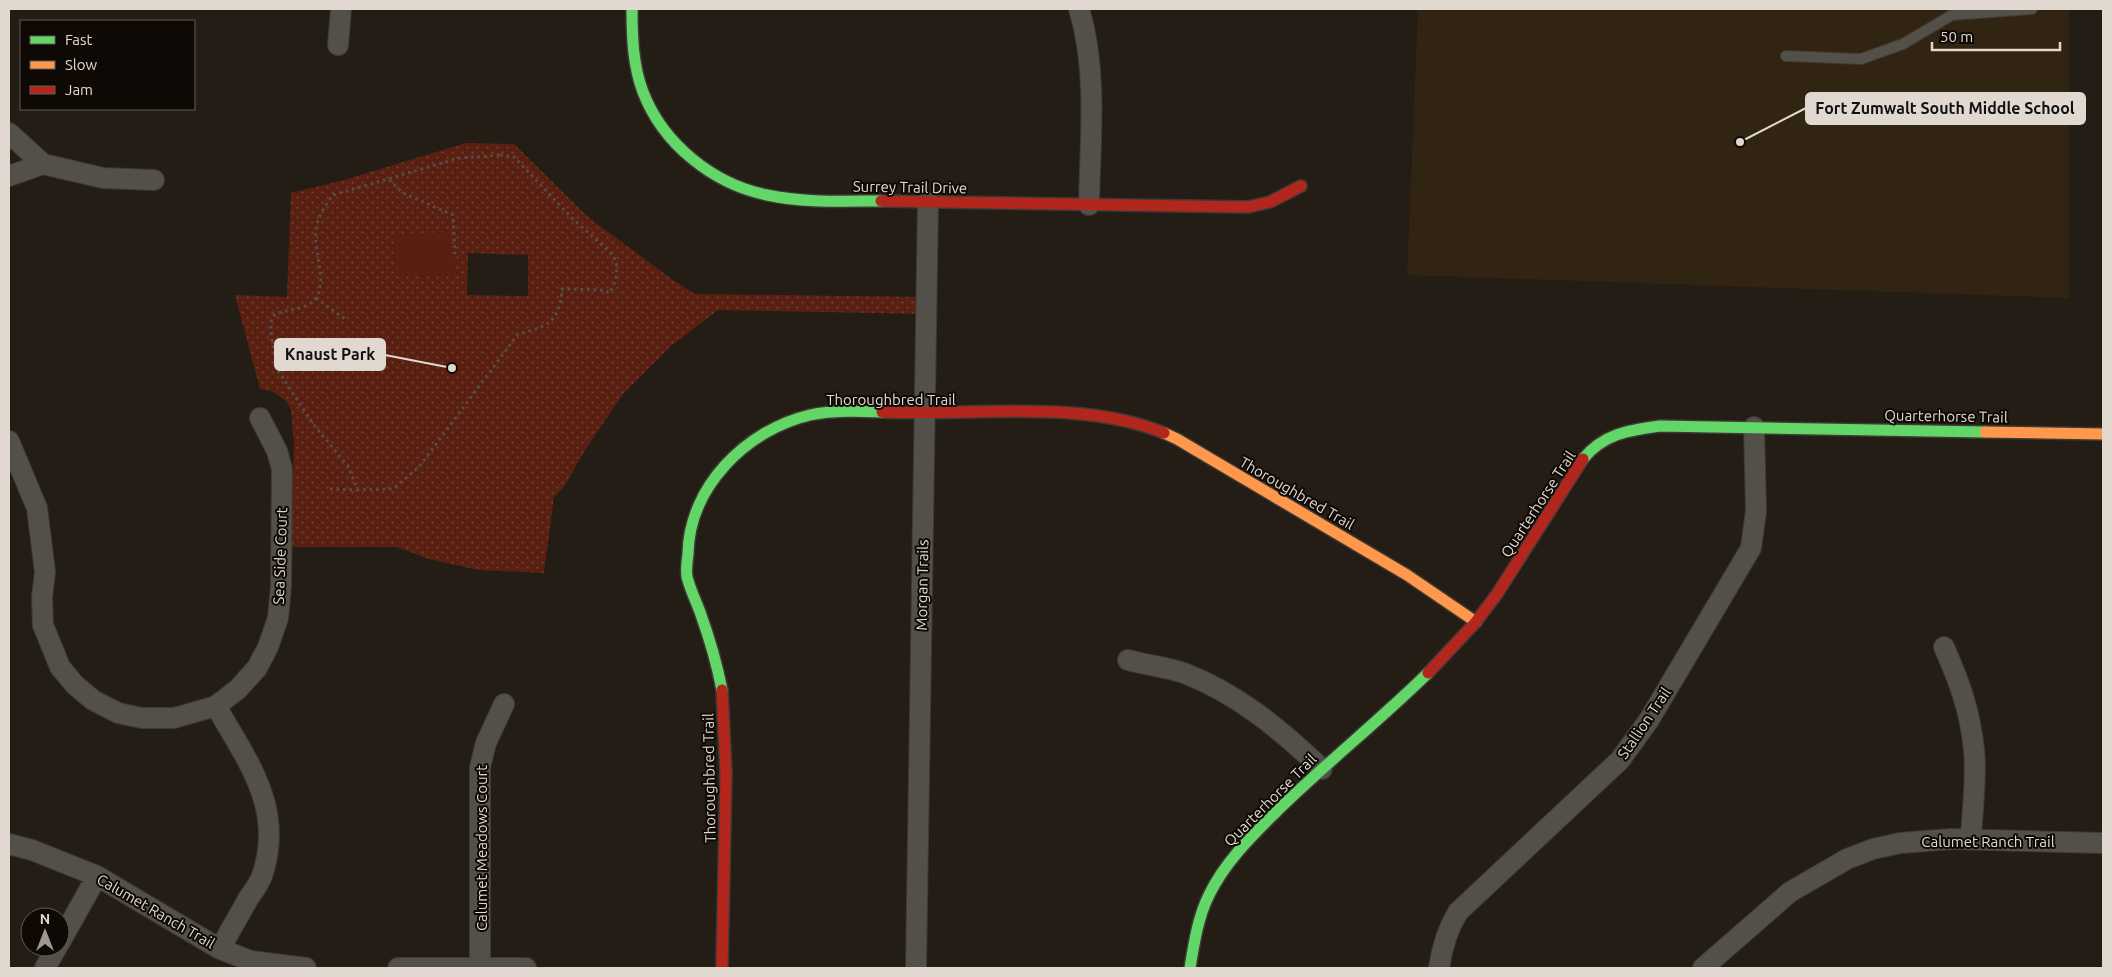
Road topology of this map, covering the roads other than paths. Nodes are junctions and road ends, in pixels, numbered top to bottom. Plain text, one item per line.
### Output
1 (341, 9) edge
2 (632, 9) edge
3 (1079, 9) edge
4 (2032, 9) edge
5 (338, 46) dead end
6 (1786, 56) dead end
7 (9, 133) edge
8 (43, 164) junction
9 (9, 176) edge
10 (154, 180) dead end
11 (1301, 186) dead end
12 (928, 202) junction
13 (1089, 206) junction
14 (924, 414) junction
15 (260, 418) dead end
16 (1754, 427) junction
17 (2103, 434) edge
18 (9, 441) edge
19 (1476, 622) junction
20 (1944, 647) dead end
21 (1128, 660) dead end
22 (504, 704) dead end
23 (216, 706) junction
24 (1322, 769) junction
25 (1971, 839) junction
26 (2103, 843) edge
27 (9, 844) edge
28 (97, 876) junction
29 (70, 924) edge
30 (220, 949) junction
31 (480, 967) edge
32 (306, 968) edge
33 (398, 968) edge
34 (526, 968) edge
35 (722, 968) edge
36 (916, 968) edge
37 (1190, 968) edge
38 (1439, 968) edge
39 (1703, 968) edge

1 - 5 street
2 - 12 street, Surrey Trail Drive
3 - 13 street
4 - 6 lane
7 - 8 street
8 - 9 street
8 - 10 street
11 - 13 street, Surrey Trail Drive
12 - 13 street, Surrey Trail Drive
12 - 14 street, Morgan Trails
14 - 19 street, Thoroughbred Trail
14 - 35 street, Thoroughbred Trail
14 - 36 street, Morgan Trails
15 - 23 street, Sea Side Court
16 - 17 street, Quarterhorse Trail
16 - 19 street, Quarterhorse Trail
16 - 38 street, Stallion Trail
18 - 23 street, Sea Side Court
19 - 24 street, Quarterhorse Trail
20 - 25 street
21 - 24 street
22 - 31 street, Calumet Meadows Court
23 - 30 street
24 - 37 street, Quarterhorse Trail
25 - 26 street, Calumet Ranch Trail
25 - 39 street, Calumet Ranch Trail
27 - 28 street, Calumet Ranch Trail
28 - 29 street
28 - 30 street, Calumet Ranch Trail
30 - 32 street, Calumet Ranch Trail
31 - 33 street
31 - 34 street

